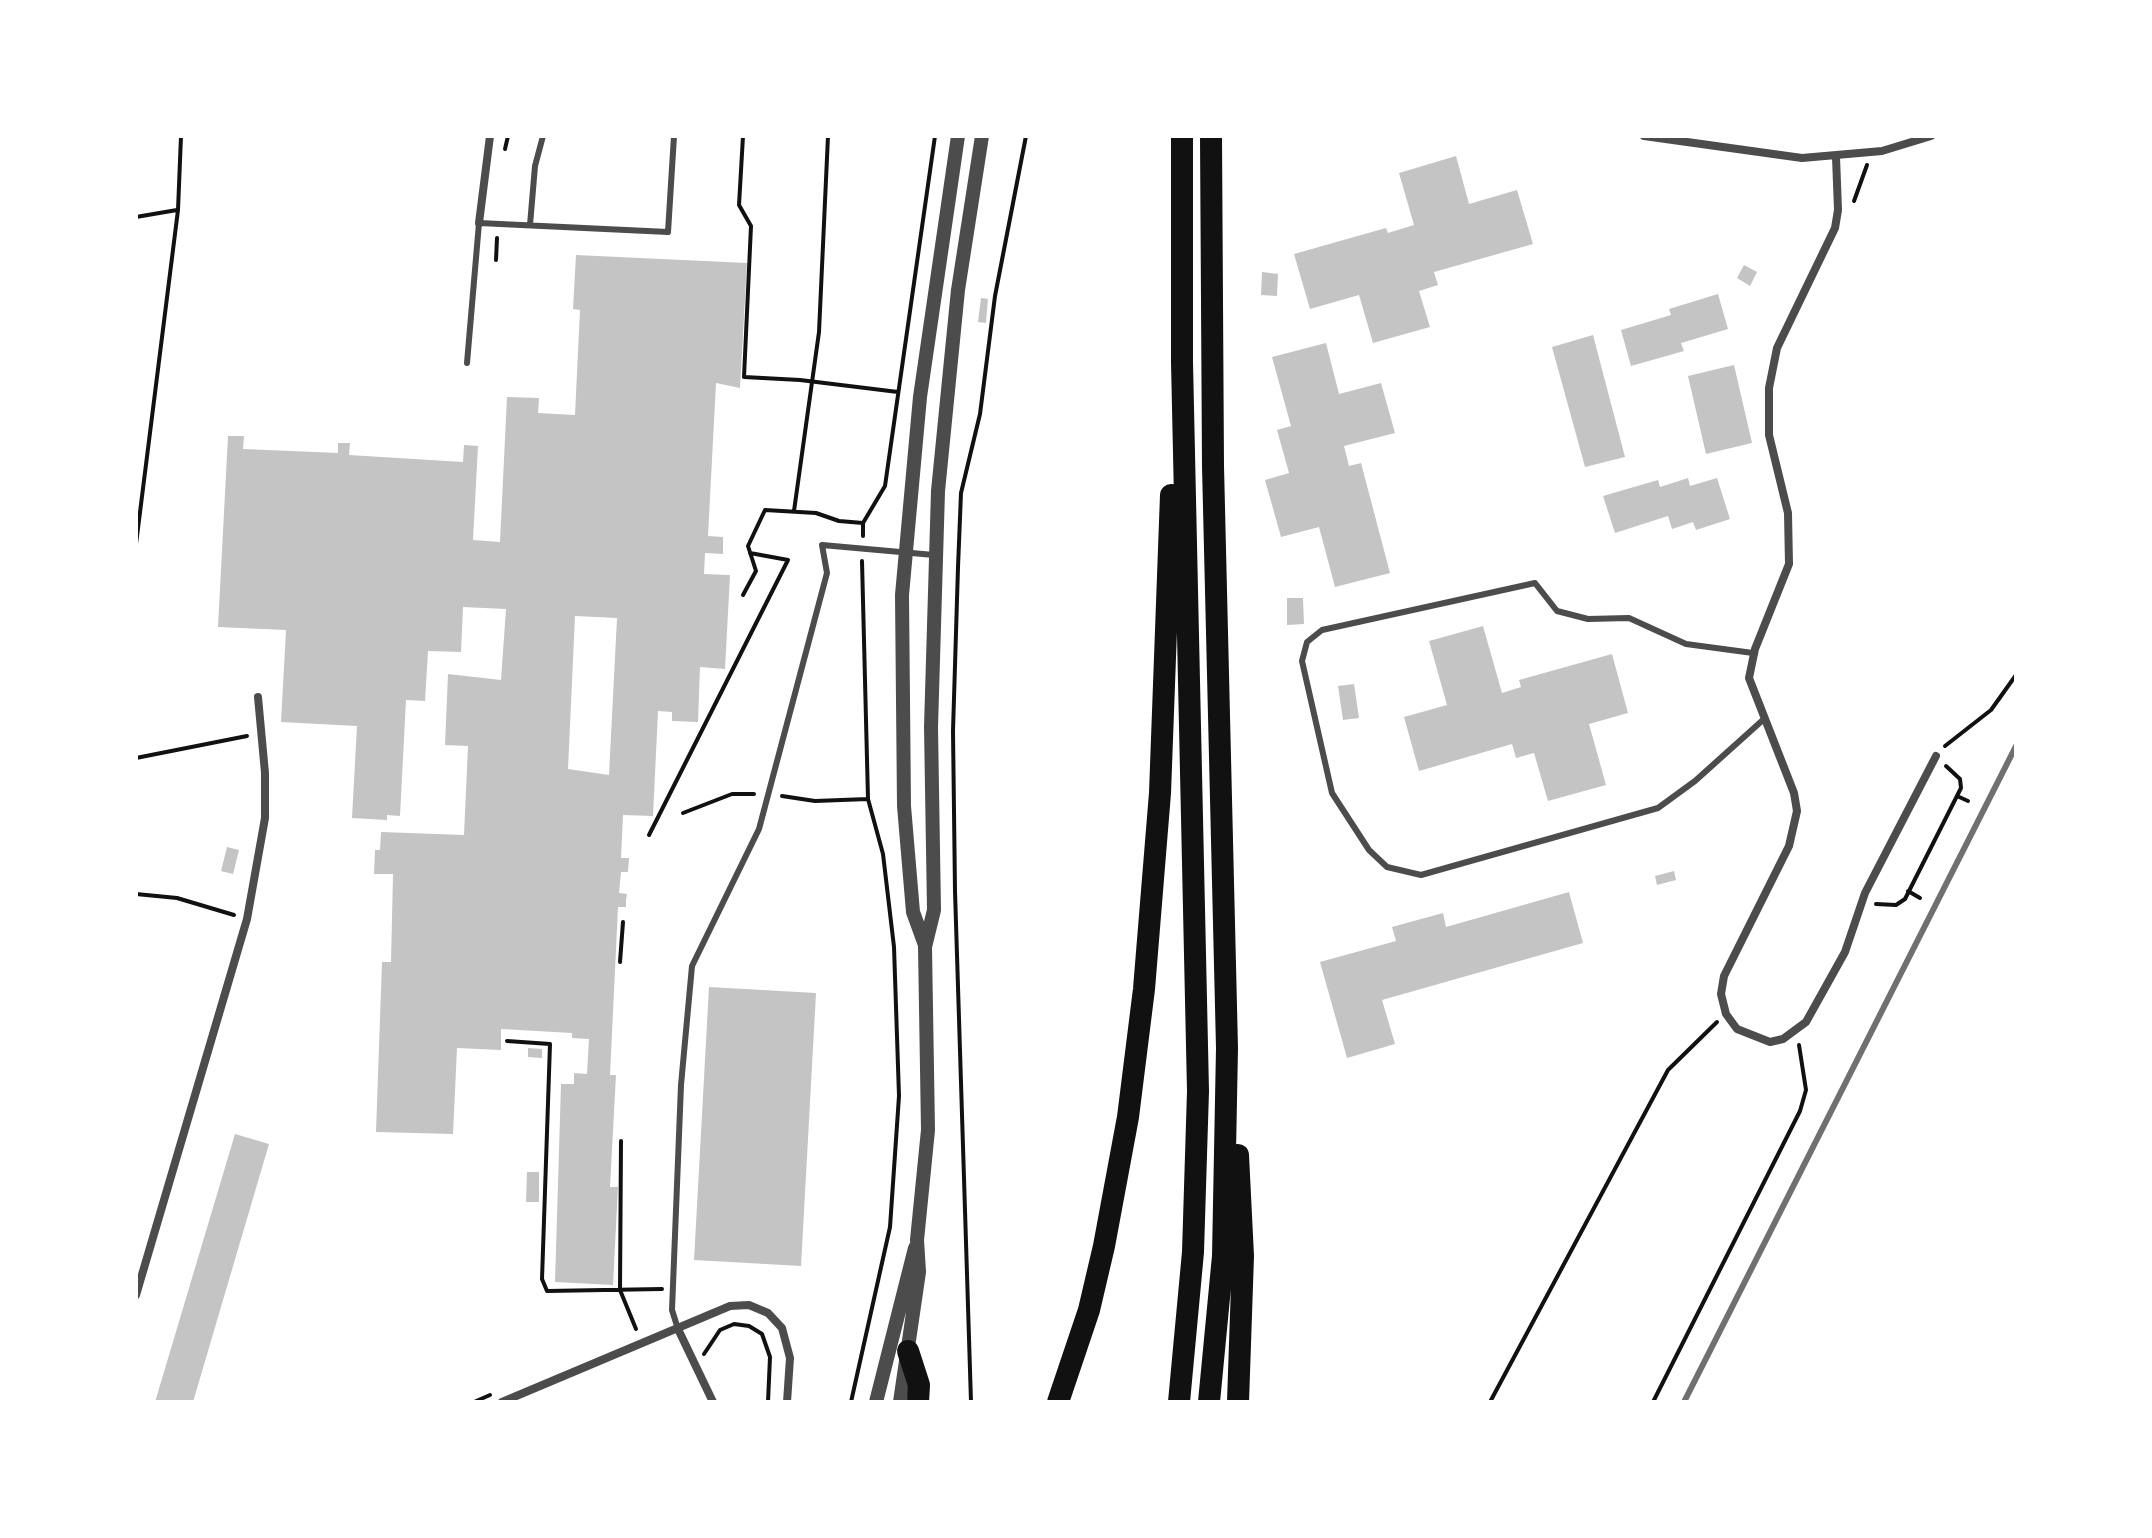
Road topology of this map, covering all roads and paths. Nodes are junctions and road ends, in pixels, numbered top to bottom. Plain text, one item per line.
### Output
1 (181, 136) edge
2 (490, 136) edge
3 (508, 136) edge
4 (543, 136) edge
5 (674, 136) edge
6 (743, 136) edge
7 (828, 136) edge
8 (935, 136) edge
9 (958, 136) edge
10 (982, 136) edge
11 (1026, 136) edge
12 (1182, 136) edge
13 (1211, 136) edge
14 (1644, 136) edge
15 (1798, 136) edge
16 (1830, 136) edge
17 (1931, 136) edge
18 (1866, 153) junction
19 (1836, 157) junction
20 (503, 160) dead end
21 (178, 210) junction
22 (1853, 211) dead end
23 (136, 217) edge
24 (479, 223) junction
25 (498, 223) junction
26 (530, 225) junction
27 (496, 260) dead end
28 (1182, 362) junction
29 (467, 363) dead end
30 (812, 381) junction
31 (898, 392) junction
32 (138, 511) edge
33 (794, 511) junction
34 (863, 523) junction
35 (863, 530) dead end
36 (136, 544) edge
37 (750, 553) junction
38 (905, 553) junction
39 (934, 555) junction
40 (862, 576) dead end
41 (743, 595) dead end
42 (1753, 653) junction
43 (2016, 675) edge
44 (258, 697) dead end
45 (1764, 719) junction
46 (262, 735) junction
47 (1936, 756) junction
48 (136, 758) edge
49 (768, 794) junction
50 (1957, 796) junction
51 (868, 799) junction
52 (1968, 801) dead end
53 (683, 813) dead end
54 (649, 835) dead end
55 (1908, 891) junction
56 (136, 894) edge
57 (1920, 898) dead end
58 (1869, 909) dead end
59 (247, 919) junction
60 (623, 922) dead end
61 (925, 947) junction
62 (620, 962) dead end
63 (1726, 1014) junction
64 (1795, 1032) junction
65 (507, 1041) dead end
66 (1227, 1048) junction
67 (621, 1141) dead end
68 (917, 1240) junction
69 (673, 1289) junction
70 (620, 1290) junction
71 (136, 1295) edge
72 (636, 1329) dead end
73 (678, 1329) junction
74 (908, 1351) junction
75 (698, 1357) dead end
76 (502, 1402) edge
77 (713, 1402) edge
78 (768, 1402) edge
79 (787, 1402) edge
80 (851, 1402) edge
81 (876, 1402) edge
82 (900, 1402) edge
83 (918, 1402) edge
84 (971, 1402) edge
85 (1058, 1402) edge
86 (1179, 1402) edge
87 (1209, 1402) edge
88 (1238, 1402) edge
89 (1490, 1402) edge
90 (1653, 1402) edge

1 - 21 path
2 - 24 street
3 - 20 path
4 - 26 lane
5 - 26 lane
6 - 30 path
7 - 30 path
8 - 31 path
9 - 38 street
10 - 39 street
11 - 84 path
12 - 28 highway
13 - 66 highway
14 - 19 street
15 - 16 path
17 - 18 street
18 - 19 street
18 - 22 path
19 - 42 street
21 - 23 path
21 - 32 path
24 - 25 lane
24 - 29 lane
25 - 26 lane
25 - 27 path
28 - 85 highway
28 - 86 highway
30 - 31 path
30 - 33 path
31 - 34 path
32 - 36 path
33 - 34 path
33 - 37 path
34 - 35 path
37 - 41 path
37 - 54 path
38 - 39 lane
38 - 49 lane
38 - 61 street
39 - 61 street
40 - 51 path
42 - 45 street
42 - 45 lane
43 - 47 path
44 - 46 street
45 - 63 street
46 - 48 path
46 - 59 street
47 - 50 path
47 - 64 street
49 - 51 path
49 - 53 path
49 - 69 lane
50 - 52 path
50 - 55 path
51 - 80 path
55 - 57 path
55 - 58 path
56 - 59 path
59 - 71 street
60 - 62 path
61 - 68 street
63 - 64 street
63 - 89 path
64 - 90 path
65 - 70 path
66 - 87 highway
66 - 88 highway
67 - 70 path
68 - 74 street
68 - 81 street
69 - 70 path
69 - 73 lane
70 - 72 path
73 - 76 street
73 - 77 street
73 - 79 street
74 - 82 street
74 - 83 highway
75 - 78 path

